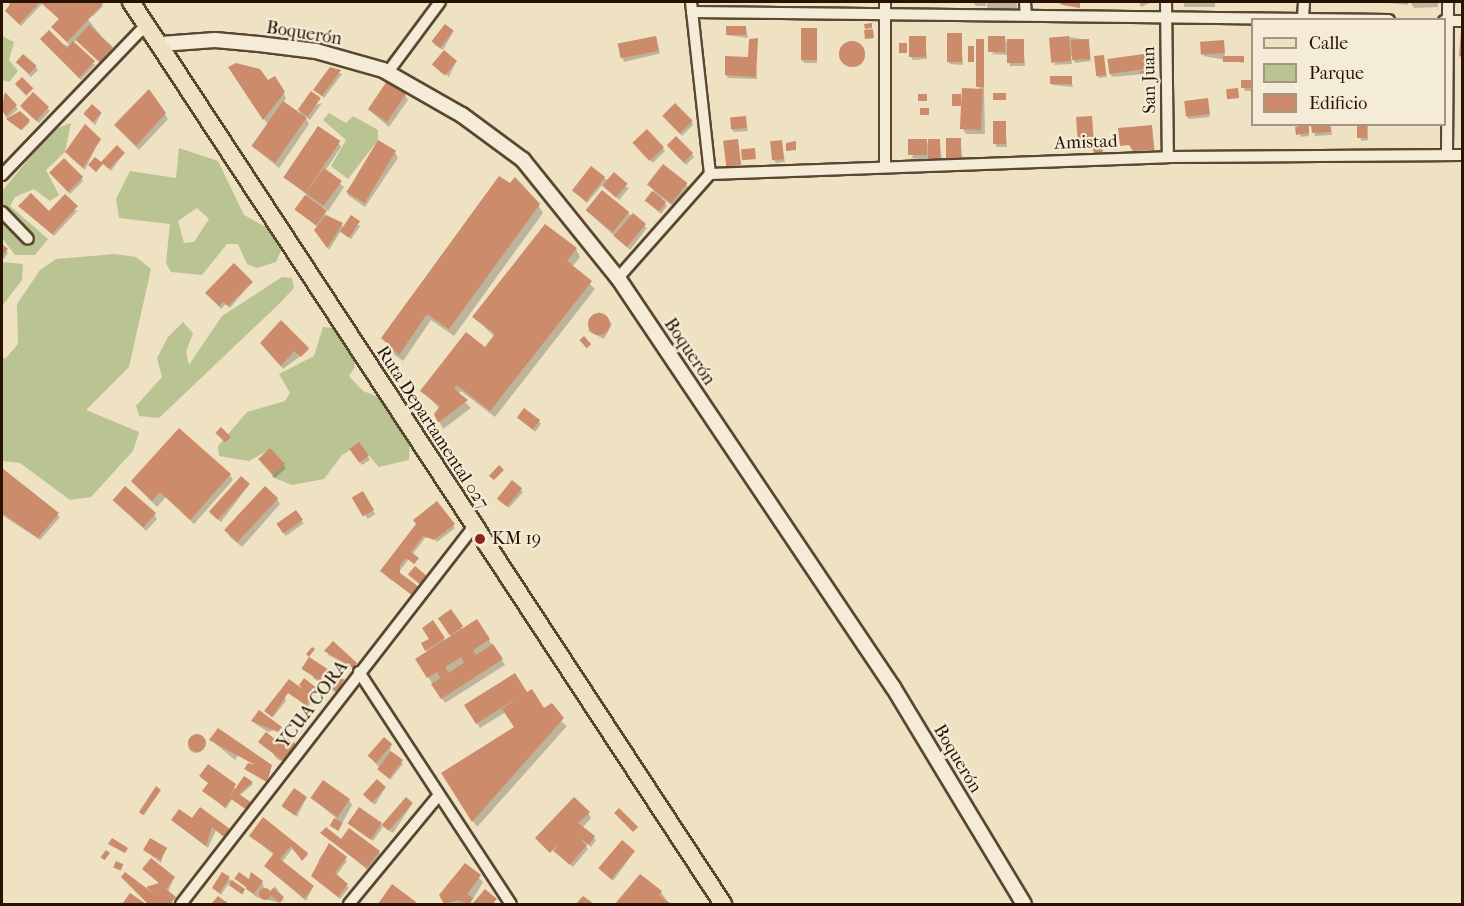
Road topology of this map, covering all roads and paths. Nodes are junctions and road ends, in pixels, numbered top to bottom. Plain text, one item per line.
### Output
1 (131, 2) edge
2 (440, 2) edge
3 (885, 2) edge
4 (1025, 2) edge
5 (1166, 2) edge
6 (1304, 2) edge
7 (1448, 2) edge
8 (692, 7) edge
9 (885, 13) junction
10 (1026, 15) junction
11 (1166, 16) junction
12 (1303, 17) junction
13 (1332, 18) edge
14 (1446, 21) edge
15 (1462, 21) edge
16 (147, 24) junction
17 (161, 44) junction
18 (388, 72) junction
19 (1447, 153) junction
20 (1462, 155) edge
21 (1168, 157) junction
22 (885, 165) junction
23 (710, 174) junction
24 (2, 176) edge
25 (2, 212) edge
26 (28, 239) dead end
27 (618, 278) junction
28 (473, 527) junction
29 (359, 672) junction
30 (439, 795) junction
31 (181, 904) edge
32 (349, 904) edge
33 (511, 904) edge
34 (723, 904) edge
35 (1024, 904) edge

1 - 16 main road, Ruta Departamental 027
2 - 18 street
3 - 9 street
4 - 10 street
5 - 11 street, San Juan
6 - 12 street
7 - 14 street
8 - 9 street
8 - 23 street
9 - 10 street
9 - 22 street
10 - 11 street
11 - 12 street
11 - 21 street, San Juan
12 - 13 street
14 - 15 street
14 - 19 street
16 - 17 main road, Ruta Departamental 027
16 - 24 street
17 - 18 street, Boquerón
17 - 28 main road, Ruta Departamental 027
18 - 27 street, Boquerón
19 - 20 street, Amistad
19 - 21 street, Amistad
21 - 22 street, Amistad
22 - 23 street, Amistad
23 - 27 street
25 - 26 street
27 - 35 street, Boquerón
28 - 29 street, YCUA CORA
28 - 34 main road, Ruta Departamental 027
29 - 30 street
29 - 31 street, YCUA CORA
30 - 32 street
30 - 33 street

